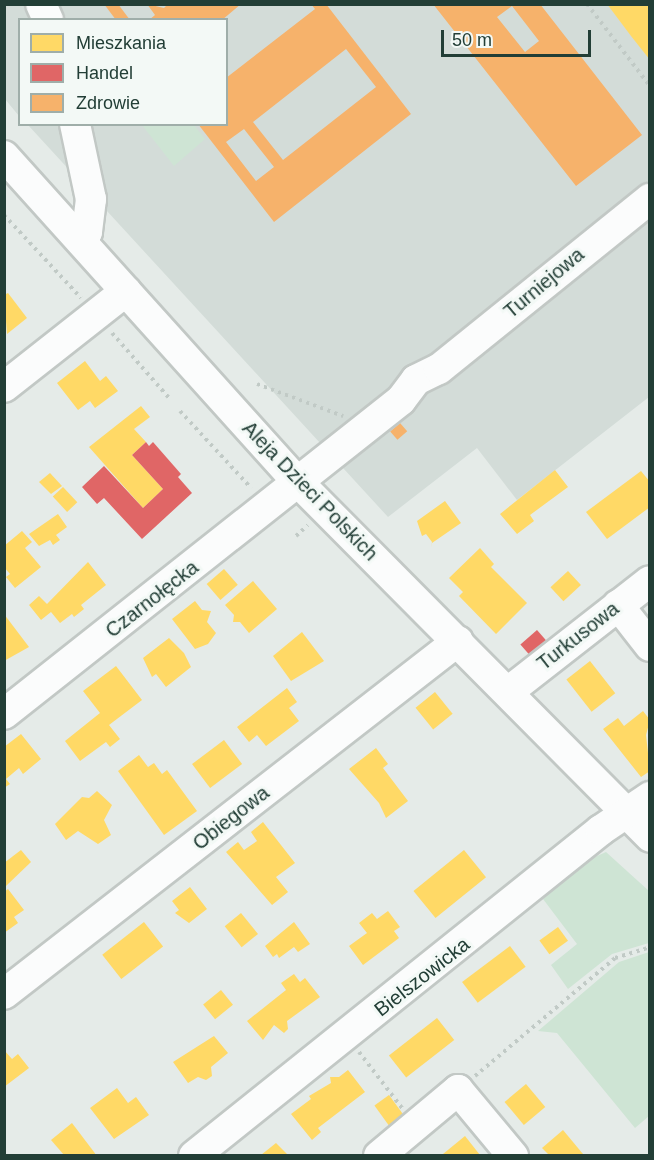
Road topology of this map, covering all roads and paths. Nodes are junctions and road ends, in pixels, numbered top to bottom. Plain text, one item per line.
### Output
1 (41, 4) edge
2 (587, 4) edge
3 (47, 18) edge
4 (650, 86) edge
5 (75, 126) edge
6 (4, 156) edge
7 (650, 199) edge
8 (4, 214) edge
9 (82, 242) junction
10 (126, 291) junction
11 (86, 303) dead end
12 (107, 328) dead end
13 (257, 384) dead end
14 (4, 387) edge
15 (170, 399) dead end
16 (180, 411) dead end
17 (369, 426) junction
18 (298, 482) junction
19 (255, 492) dead end
20 (309, 524) dead end
21 (296, 536) dead end
22 (650, 581) edge
23 (618, 605) junction
24 (458, 641) junction
25 (650, 646) edge
26 (508, 692) junction
27 (4, 714) edge
28 (638, 806) edge
29 (650, 837) edge
30 (650, 947) edge
31 (4, 994) edge
32 (347, 1036) junction
33 (458, 1090) junction
34 (415, 1125) junction
35 (194, 1155) edge
36 (379, 1155) edge
37 (513, 1155) edge

1 - 3 street
2 - 4 path
5 - 9 street
6 - 9 street, Aleja Dzieci Polskich
7 - 17 street, Turniejowa
8 - 11 path
9 - 10 street, Aleja Dzieci Polskich
10 - 14 street
10 - 18 street, Aleja Dzieci Polskich
12 - 15 path
13 - 17 path
16 - 19 path
17 - 18 street, Turniejowa
18 - 24 street, Aleja Dzieci Polskich
18 - 27 street, Czarnołęcka
20 - 21 path
22 - 23 street, Turkusowa
23 - 25 street
23 - 26 street, Turkusowa
24 - 26 street, Aleja Dzieci Polskich
24 - 31 street, Obiegowa
26 - 28 street, Aleja Dzieci Polskich
28 - 29 street, Aleja Dzieci Polskich
28 - 32 street, Bielszowicka
30 - 33 path
32 - 34 path
32 - 35 street, Bielszowicka
33 - 34 street
33 - 37 street
34 - 36 street

